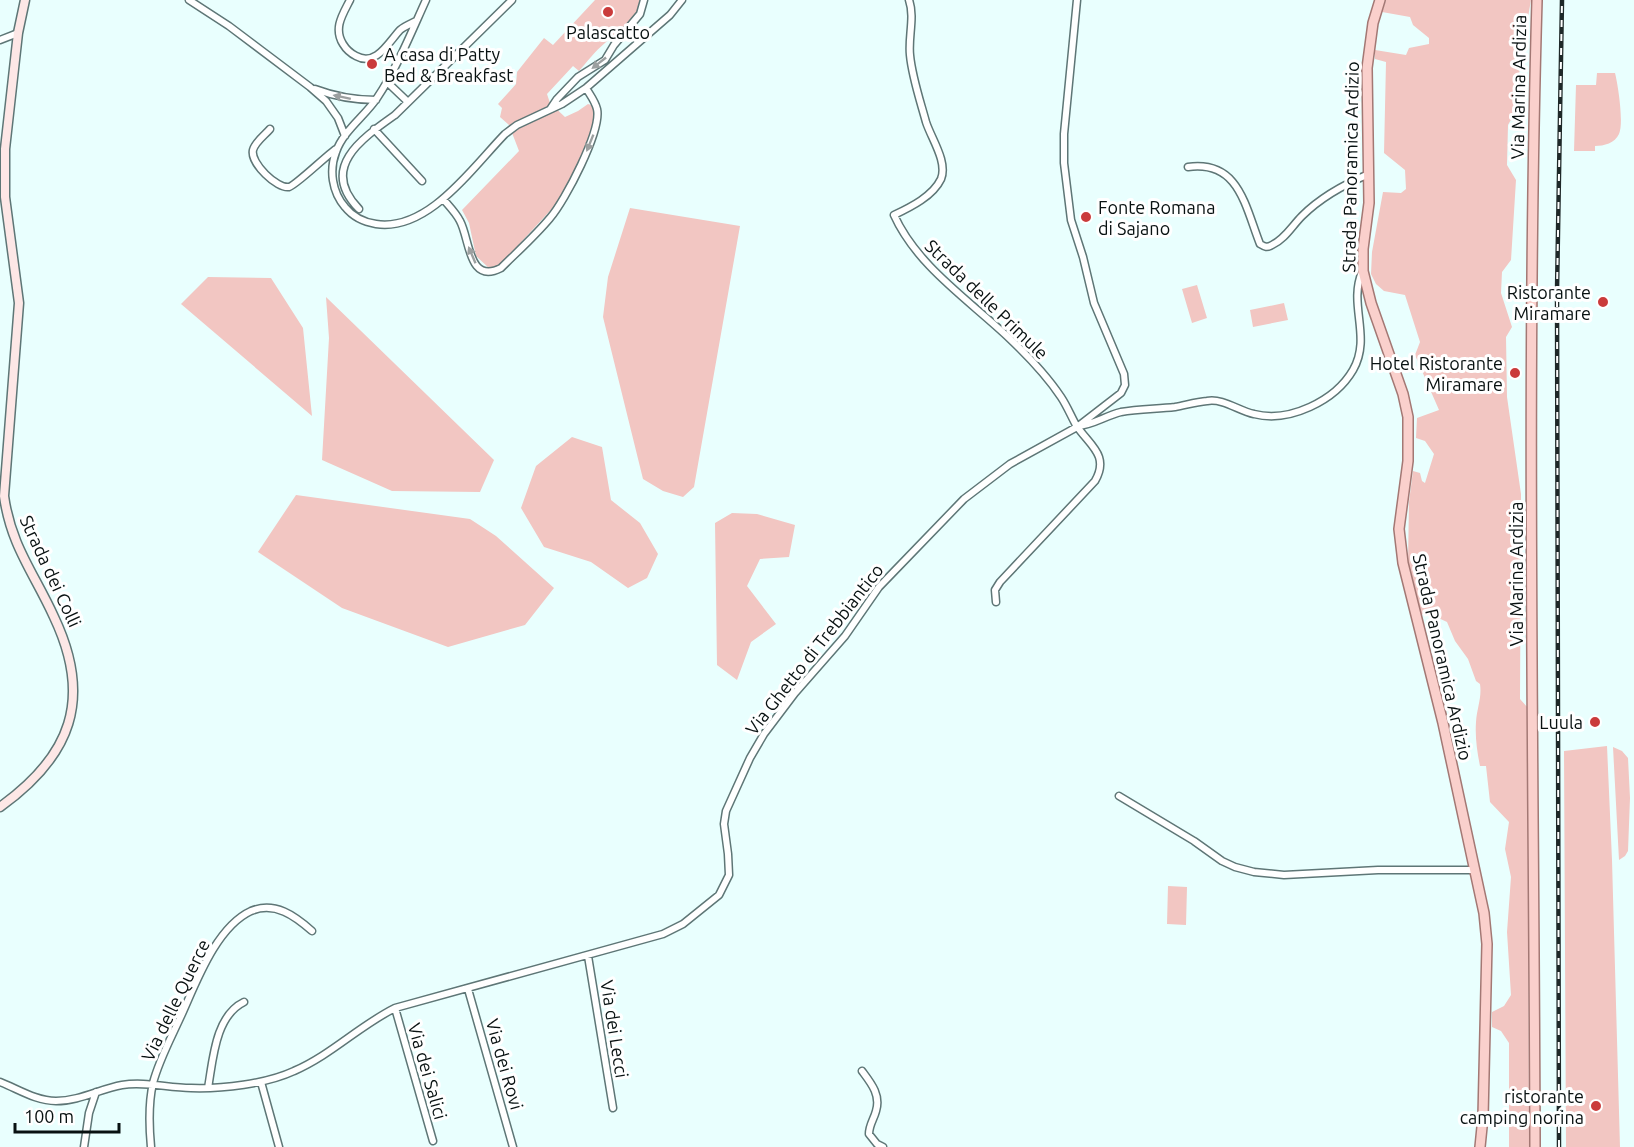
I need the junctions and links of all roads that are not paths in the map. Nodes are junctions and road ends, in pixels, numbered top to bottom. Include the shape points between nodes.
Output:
1 (25, 0) edge
2 (189, 0) edge
3 (350, 0) edge
4 (426, 0) edge
5 (512, 0) edge
6 (644, 0) edge
7 (682, 0) edge
8 (909, 0) edge
9 (1077, 0) edge
10 (1380, 0) edge
11 (1537, 0) edge
12 (416, 21) junction
13 (18, 33) junction
14 (0, 40) edge
15 (387, 82) junction
16 (310, 87) junction
17 (586, 88) junction
18 (376, 100) junction
19 (408, 102) junction
20 (550, 109) junction
21 (270, 129) dead end
22 (374, 129) junction
23 (345, 136) junction
24 (336, 149) junction
25 (1188, 166) dead end
26 (1369, 174) junction
27 (422, 181) dead end
28 (443, 199) junction
29 (359, 208) dead end
30 (1363, 271) junction
31 (1077, 427) junction
32 (996, 602) dead end
33 (1119, 796) dead end
34 (0, 807) edge
35 (1474, 870) junction
36 (312, 931) dead end
37 (588, 956) junction
38 (468, 989) junction
39 (244, 1002) dead end
40 (395, 1008) junction
41 (862, 1071) dead end
42 (0, 1082) edge
43 (261, 1082) junction
44 (153, 1085) junction
45 (208, 1088) junction
46 (96, 1092) junction
47 (613, 1108) dead end
48 (433, 1141) dead end
49 (84, 1147) edge
50 (151, 1147) edge
51 (279, 1147) edge
52 (513, 1147) edge
53 (883, 1147) edge
54 (1480, 1147) edge
55 (1535, 1147) edge

1 - 13 street, Strada dei Colli
2 - 16 street
3 - 12 street via 338,30 345,47 361,59 376,56 401,29
4 - 12 street
5 - 19 street
6 -> 20 street via 640,14 605,60 578,77
7 - 17 street
8 - 31 street, Strada delle Primule via 910,56 943,171 933,190 894,214 913,248 1011,339 1053,386
9 - 31 street via 1064,134 1071,220 1094,303 1125,385 1121,393
10 - 26 main road, Strada Panoramica Ardizio via 1367,68
11 - 55 main road, Via Marina Ardizia via 1531,375
12 - 15 street
13 - 14 street
13 - 34 street, Strada dei Colli via 4,148 5,197 19,303 4,496 15,543 65,641 73,689 71,715 55,755 40,774
15 - 18 street
15 - 19 street
18 -> 16 street via 353,100
16 - 23 street via 338,118
17 - 20 street
17 -> 28 street via 597,110 597,122 563,202 501,268 486,272 473,262 461,222
18 - 23 street
19 - 22 street
20 - 28 street via 504,134
21 - 24 street via 256,144 253,157 276,184 284,187 297,183
22 - 27 street
22 - 29 street via 343,166 345,189
23 - 24 street
24 - 28 street via 332,179 336,193 353,216 367,223 401,224
25 - 26 street via 1212,167 1232,180 1260,244 1265,247 1283,238 1313,207
26 - 30 main road, Strada Panoramica Ardizio
30 - 31 street via 1357,294 1361,350 1353,370 1342,384 1308,408 1267,417 1210,400 1123,412
30 - 35 main road, Strada Panoramica Ardizio via 1408,417 1408,461 1399,529 1402,563 1443,723
31 - 32 street via 1098,453 1100,472 1000,582 995,590
31 - 37 street, Via Ghetto di Trebbiantico via 1010,464 964,499 879,587 845,636 795,693 764,734 726,811 729,874 719,895 683,924 663,934
33 - 35 street via 1222,861 1254,872 1284,875
35 - 54 main road, Strada Panoramica Ardizio via 1487,944
36 - 44 street, Via delle Querce via 294,915 270,908 253,910 237,920 204,967
37 - 38 street, Via Ghetto di Trebbiantico
37 - 47 street, Via dei Lecci
38 - 40 street, Via Ghetto di Trebbiantico
38 - 52 street, Via dei Rovi
39 - 45 street via 226,1016
40 - 43 street, Via Ghetto di Trebbiantico via 356,1030 319,1058
40 - 48 street, Via dei Salici
41 - 53 street via 872,1084 878,1103 869,1134
42 - 46 street, Via Ghetto di Trebbiantico via 54,1101
43 - 45 street, Via Ghetto di Trebbiantico
43 - 51 street
44 - 45 street, Via Ghetto di Trebbiantico
44 - 46 street, Via Ghetto di Trebbiantico via 122,1085
44 - 50 street, Via delle Querce
46 - 49 street

